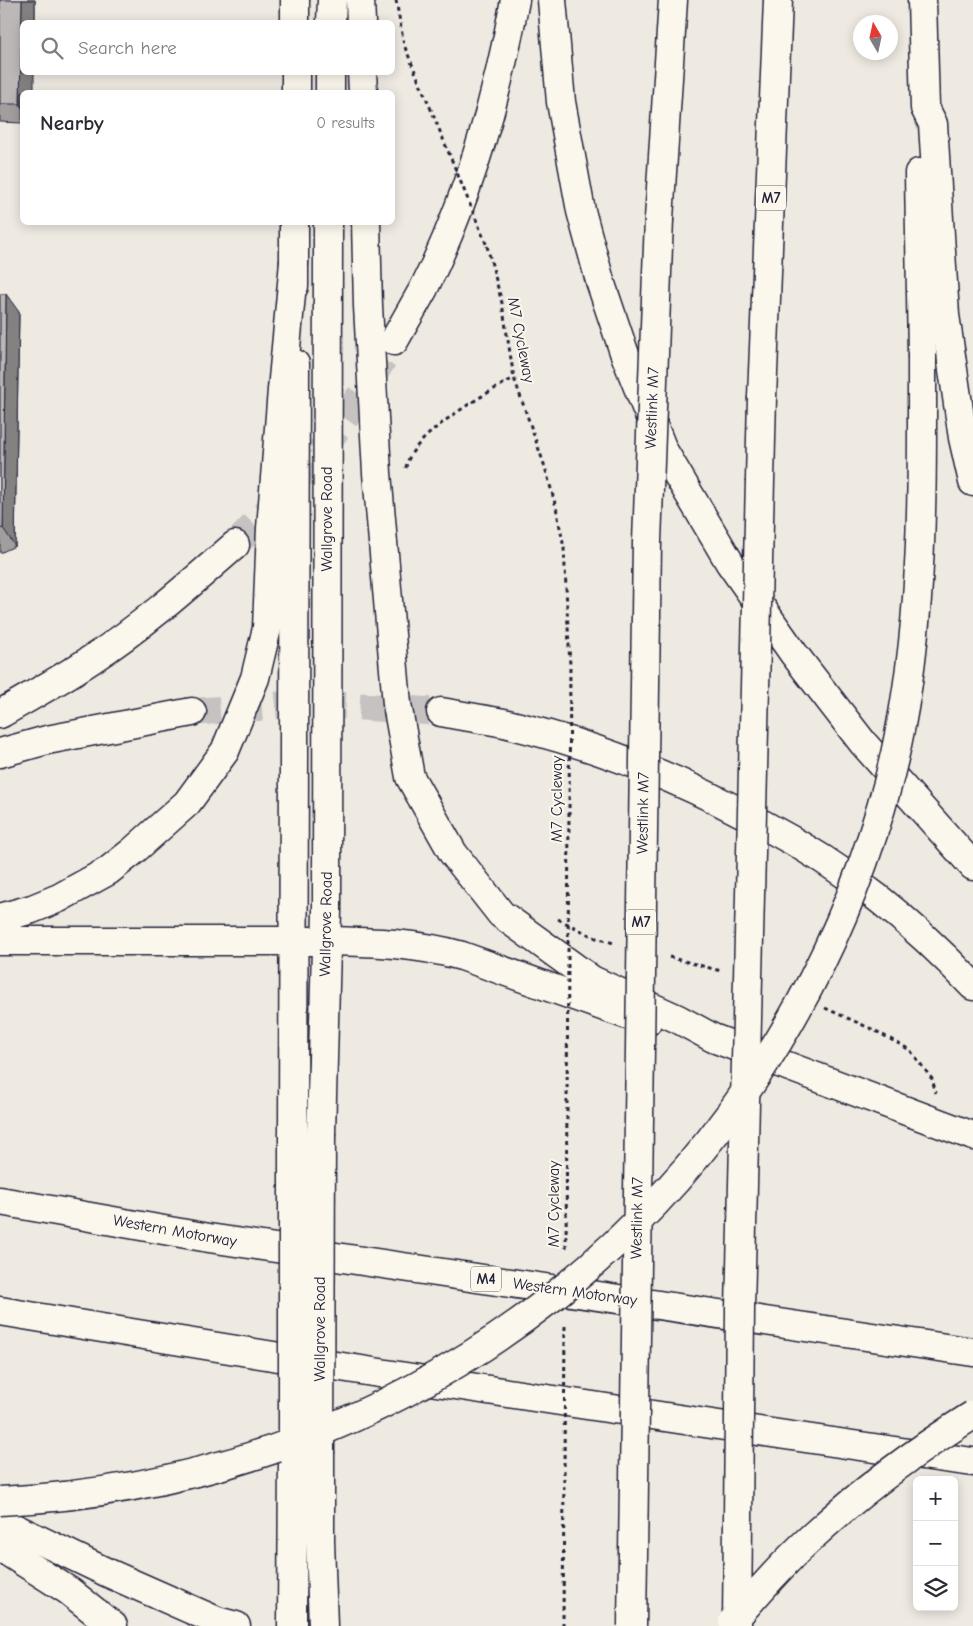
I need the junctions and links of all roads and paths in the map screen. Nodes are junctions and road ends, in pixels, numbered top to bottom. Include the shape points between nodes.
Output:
1 (294, 0) edge
2 (332, 0) edge
3 (360, 0) edge
4 (396, 0) edge
5 (515, 0) edge
6 (552, 0) edge
7 (673, 0) edge
8 (778, 0) edge
9 (922, 0) edge
10 (295, 20) edge
11 (331, 20) edge
12 (361, 20) edge
13 (296, 75) edge
14 (330, 75) edge
15 (362, 75) edge
16 (296, 90) edge
17 (330, 90) edge
18 (362, 90) edge
19 (925, 108) junction
20 (294, 225) edge
21 (328, 225) edge
22 (366, 225) edge
23 (294, 262) junction
24 (394, 341) tunnel mouth
25 (514, 378) junction
26 (405, 476) dead end
27 (973, 482) edge
28 (235, 545) tunnel mouth
29 (192, 712) tunnel mouth
30 (440, 712) tunnel mouth
31 (0, 714) edge
32 (0, 753) edge
33 (973, 866) edge
34 (0, 918) edge
35 (0, 941) edge
36 (294, 941) junction
37 (326, 941) junction
38 (973, 986) edge
39 (713, 1038) junction
40 (973, 1136) edge
41 (0, 1201) edge
42 (566, 1256) dead end
43 (0, 1311) edge
44 (566, 1316) dead end
45 (973, 1352) edge
46 (973, 1415) edge
47 (973, 1462) edge
48 (0, 1501) edge
49 (0, 1521) edge
50 (0, 1548) edge
51 (112, 1626) edge
52 (236, 1626) edge
53 (292, 1626) edge
54 (324, 1626) edge
55 (563, 1626) edge
56 (632, 1626) edge
57 (729, 1626) edge
58 (737, 1626) edge

1 - 10 main road
2 - 11 main road
3 - 12 main road
4 - 25 path, M7 Cycleway, bridge via 404,45 487,246 502,303
5 - 24 main road via 504,59 480,149 424,288
6 - 33 main road via 560,102 581,211 624,352 663,450 730,563 794,654 863,743
7 - 56 main road, Westlink M7 / M7, bridge via 659,219 647,542
8 - 58 main road, M7, bridge via 762,397 740,1309
9 - 19 main road
13 - 16 main road
14 - 17 main road
15 - 18 main road
19 - 27 main road via 933,124 945,315
19 - 48 main road, bridge via 918,126 922,492 912,660 901,726 881,807 855,887 826,954 766,1063 705,1147 630,1230 541,1307 433,1378 328,1430 238,1462 146,1485 42,1499
20 - 23 main road, Wallgrove Road
21 - 37 main road, Wallgrove Road
22 - 39 main road via 377,473 397,704 410,777 453,853 501,914 592,980 678,1018
23 - 34 main road via 271,528 267,628 255,678 224,751 187,803 108,871 59,898
23 - 36 main road, Wallgrove Road
25 - 26 path via 462,408 429,434 407,459
25 - 42 path, M7 Cycleway, bridge via 545,467 564,548 570,666
28 - 31 main road via 143,622 93,658
29 - 32 main road via 47,740
30 - 38 main road via 504,723 616,756 716,798 824,860 879,898
35 - 36 main road
36 - 37 main road
36 - 53 main road, Wallgrove Road, bridge
37 - 39 main road via 379,942 439,949 675,1032
37 - 54 main road, Wallgrove Road, bridge via 321,1133 320,1454
39 - 40 main road
41 - 45 main road, Western Motorway / M4 via 209,1238
43 - 47 main road via 514,1394
44 - 55 path, bridge
46 - 57 main road, bridge via 927,1444 833,1518 764,1585
49 - 52 main road via 106,1572 217,1621
50 - 51 main road via 70,1591

